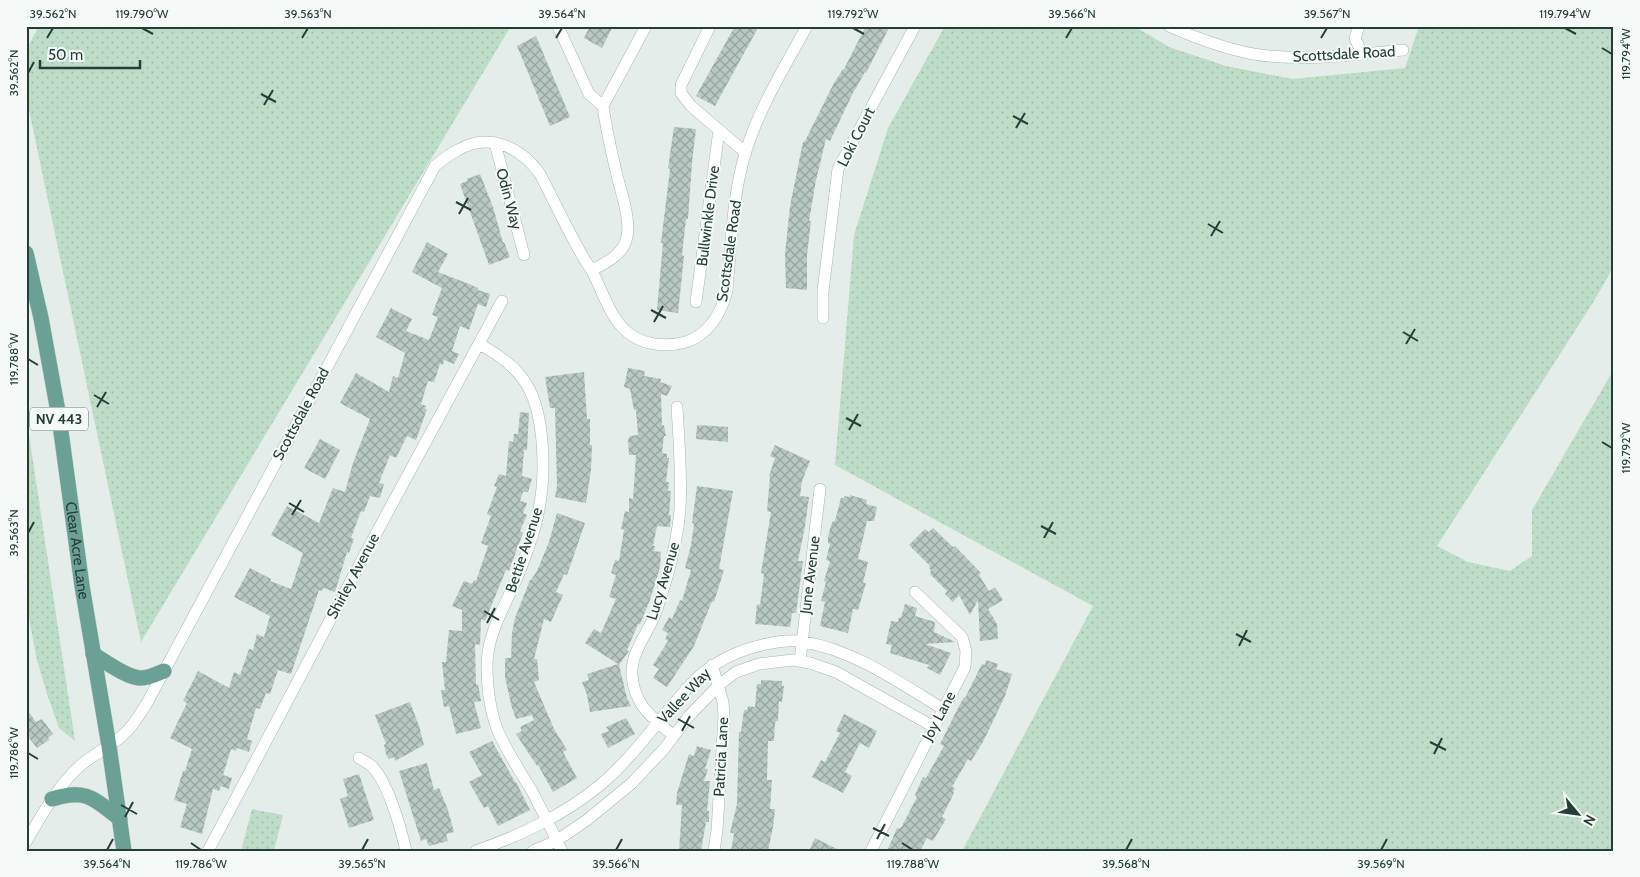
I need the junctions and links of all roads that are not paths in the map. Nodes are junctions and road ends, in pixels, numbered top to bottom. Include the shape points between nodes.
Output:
1 (558, 26) edge
2 (646, 26) edge
3 (710, 26) edge
4 (807, 26) edge
5 (915, 26) edge
6 (1169, 26) edge
7 (1359, 26) edge
8 (1403, 50) dead end
9 (1359, 54) junction
10 (602, 106) junction
11 (719, 130) junction
12 (495, 143) junction
13 (746, 153) junction
14 (26, 253) edge
15 (524, 255) dead end
16 (592, 270) junction
17 (502, 302) dead end
18 (696, 302) dead end
19 (823, 318) dead end
20 (479, 344) junction
21 (678, 408) dead end
22 (820, 489) dead end
23 (915, 592) dead end
24 (802, 641) junction
25 (93, 654) junction
26 (800, 661) junction
27 (712, 666) junction
28 (164, 671) junction
29 (719, 685) junction
30 (943, 709) junction
31 (658, 722) junction
32 (934, 727) junction
33 (674, 736) junction
34 (109, 746) junction
35 (359, 758) dead end
36 (52, 799) junction
37 (120, 820) junction
38 (547, 821) junction
39 (26, 842) edge
40 (559, 846) edge
41 (124, 851) edge
42 (208, 851) edge
43 (406, 851) edge
44 (476, 851) edge
45 (533, 851) edge
46 (714, 851) edge
47 (871, 851) edge

1 - 10 street via 590,94
2 - 10 street
3 - 11 street via 681,85 681,93
4 - 13 street, Scottsdale Road via 770,93
5 - 19 street, Loki Court via 838,169 823,291
6 - 9 street, Scottsdale Road via 1203,40 1254,54 1286,57
7 - 9 street via 1355,38
8 - 9 street, Scottsdale Road
10 - 16 street via 627,217 627,237 610,262
11 - 13 street
11 - 18 street, Bullwinkle Drive
12 - 15 street, Odin Way
12 - 16 street, Scottsdale Road via 522,154 532,163
12 - 28 street, Scottsdale Road via 466,146 435,166
13 - 16 street, Scottsdale Road via 736,195 727,291 715,321 704,332 678,344 648,343 635,337 615,318
14 - 25 main road, Clear Acre Lane / NV 443 via 50,365
17 - 20 street, Shirley Avenue
20 - 38 street, Bettie Avenue via 516,370 525,382 533,397 542,446 538,515 520,569 496,623 487,662 497,729
20 - 42 street, Shirley Avenue
21 - 31 street, Lucy Avenue via 680,510 676,538 654,616 634,660 632,674 639,703
22 - 24 street, June Avenue
23 - 30 street, Joy Lane via 962,637 966,652 965,667
24 - 26 street, June Avenue
24 - 27 street, Vallee Way via 776,641 742,650
24 - 30 street, Vallee Way via 865,663
25 - 28 main road via 132,677
25 - 34 main road, Clear Acre Lane / NV 443
26 - 29 street, Vallee Way via 759,664 736,672
26 - 32 street, Vallee Way via 836,672
27 - 29 street, Patricia Lane
27 - 31 street, Vallee Way via 685,690
28 - 34 street, Scottsdale Road via 137,719
29 - 33 street, Vallee Way
29 - 46 street, Patricia Lane via 724,716
30 - 32 street, Joy Lane
31 - 33 street, Lucy Avenue
31 - 38 street, Vallee Way via 600,785
32 - 47 street, Joy Lane
33 - 40 street, Vallee Way via 632,782
34 - 36 street, Scottsdale Road via 81,765
34 - 37 main road, Clear Acre Lane / NV 443
35 - 43 street via 370,765 389,796
36 - 37 main road via 82,794 94,799
36 - 39 street, Scottsdale Road
37 - 41 main road, Clear Acre Lane / NV 443
38 - 40 street, Bettie Avenue
38 - 44 street, Vallee Way
40 - 45 street, Vallee Way

